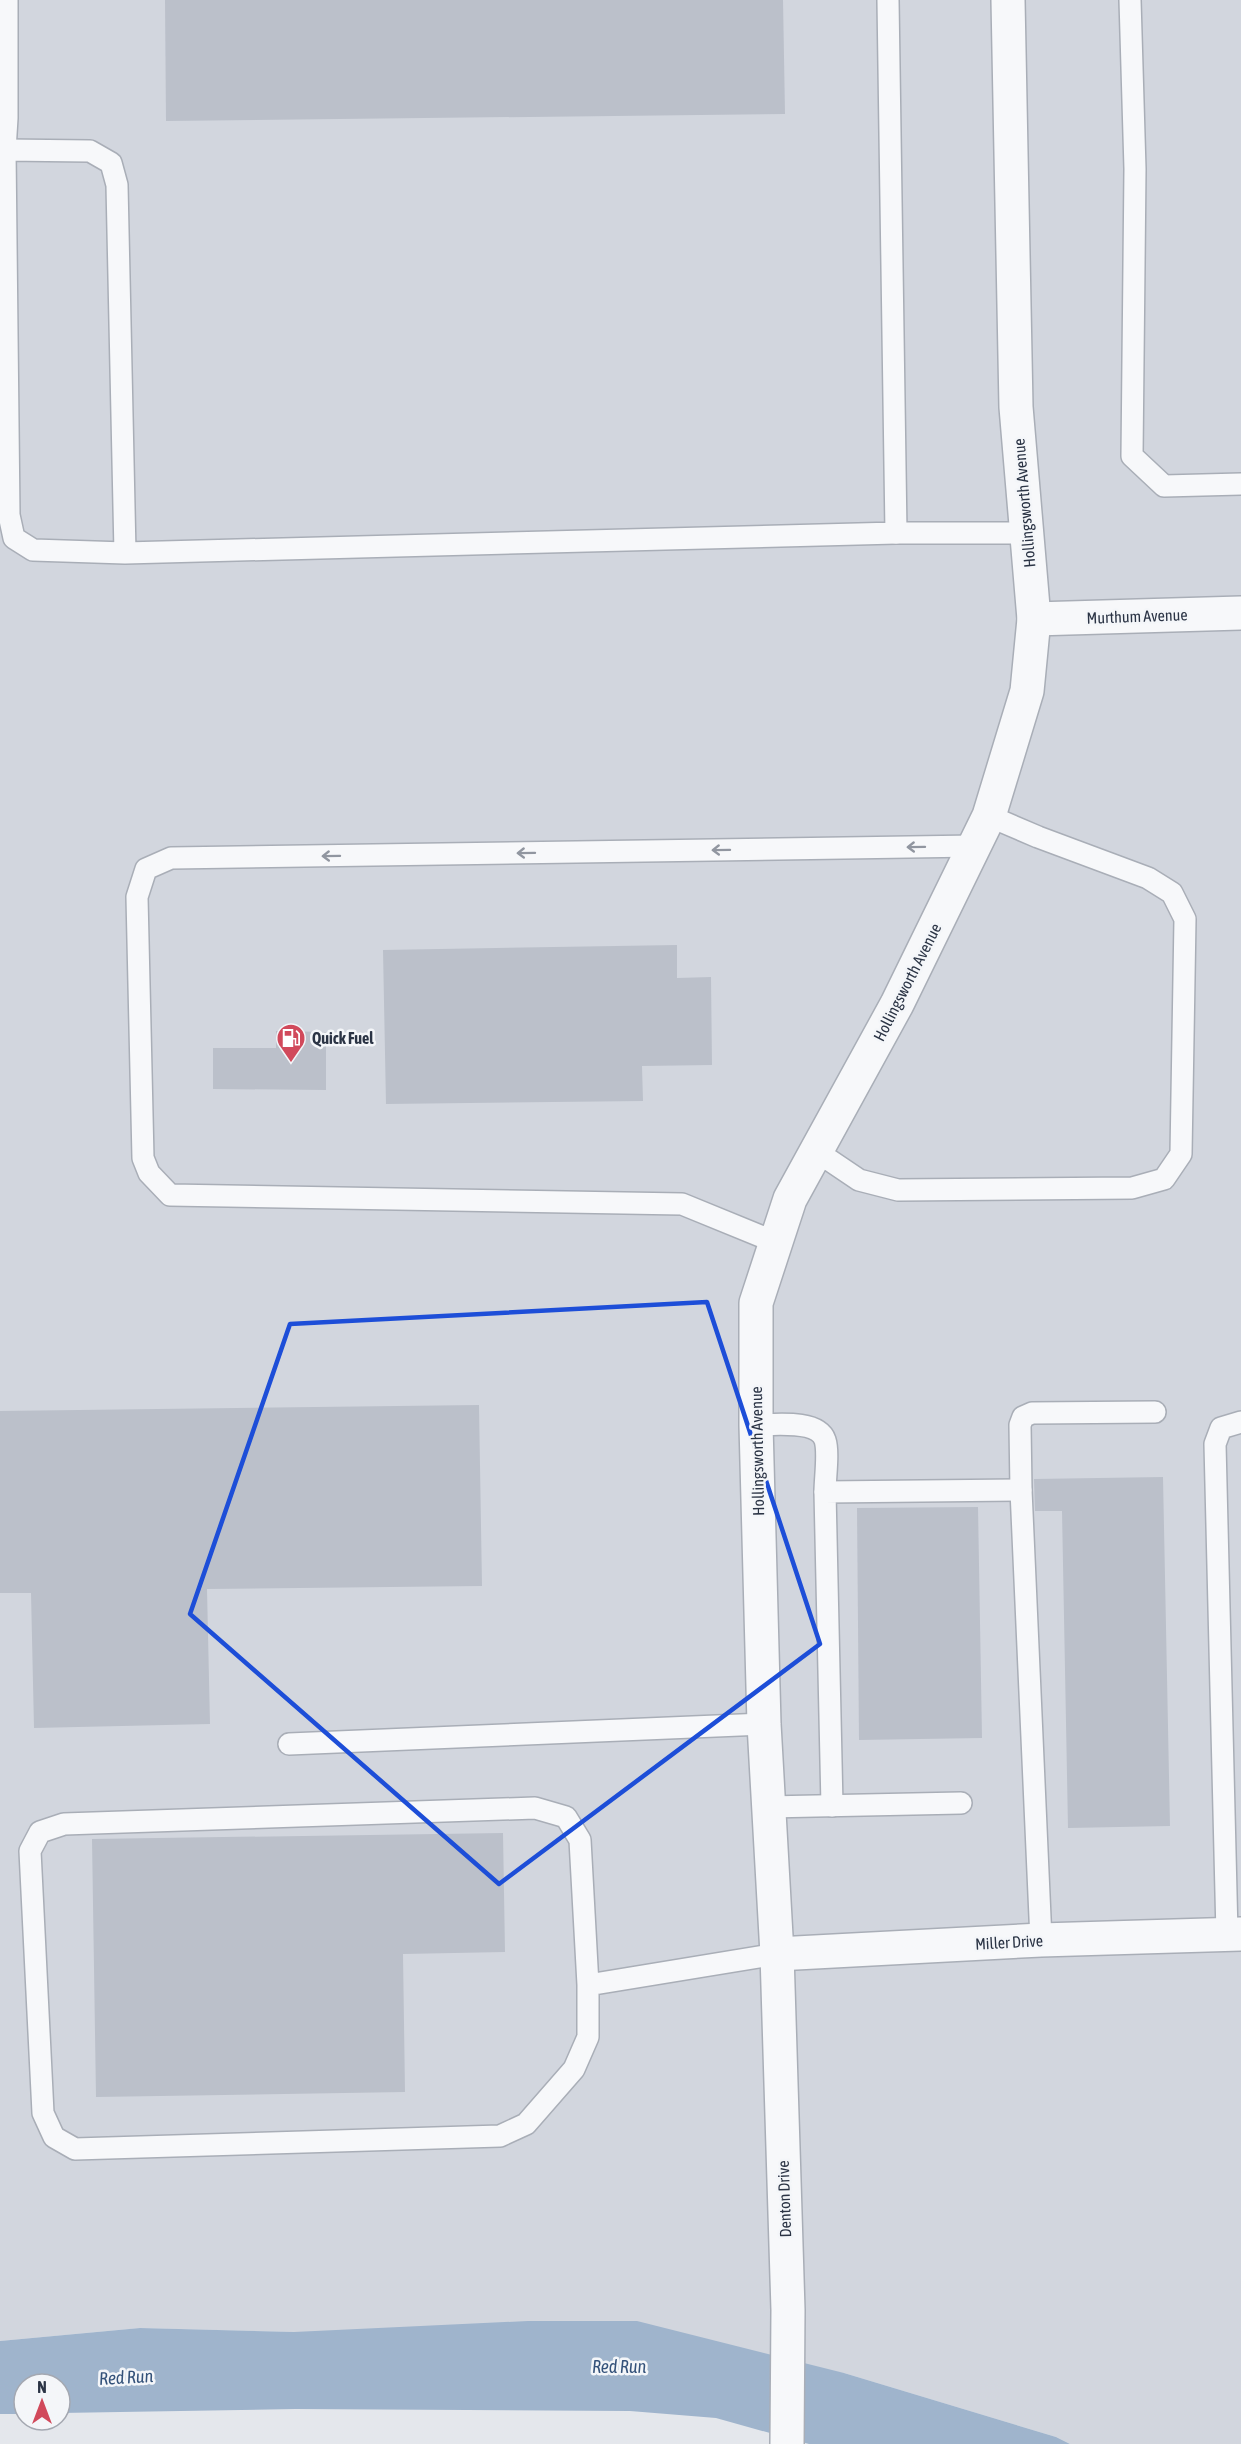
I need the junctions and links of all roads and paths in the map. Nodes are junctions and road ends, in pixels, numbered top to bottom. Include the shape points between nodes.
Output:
1 (7, 0) edge
2 (888, 0) edge
3 (1008, 0) edge
4 (1130, 0) edge
5 (5, 150) junction
6 (1241, 484) edge
7 (896, 533) junction
8 (1028, 533) junction
9 (125, 553) junction
10 (1241, 613) edge
11 (1034, 619) junction
12 (990, 816) junction
13 (975, 846) junction
14 (816, 1151) junction
15 (775, 1242) junction
16 (1155, 1412) dead end
17 (1241, 1422) edge
18 (756, 1425) junction
19 (1021, 1490) junction
20 (825, 1492) junction
21 (764, 1724) junction
22 (289, 1744) dead end
23 (1232, 1776) edge
24 (961, 1803) dead end
25 (832, 1806) junction
26 (768, 1807) junction
27 (1234, 1934) edge
28 (1041, 1940) junction
29 (777, 1954) junction
30 (588, 1985) junction
31 (788, 2444) edge

1 - 5 lane
2 - 7 lane
3 - 8 street, Hollingsworth Avenue via 1016,407
4 - 6 lane via 1135,169 1131,456 1164,486
5 - 9 lane via 90,151 111,163 117,185
5 - 9 lane via 9,515 14,538 33,550
7 - 8 lane
7 - 9 lane
8 - 11 street, Hollingsworth Avenue
10 - 11 street, Murthum Avenue
11 - 12 street, Hollingsworth Avenue via 1027,691
12 - 13 street, Hollingsworth Avenue
12 - 14 lane via 1148,878 1172,893 1185,919 1181,1154 1164,1179 1131,1188 898,1190 859,1180
13 - 14 street, Hollingsworth Avenue via 897,1004
13 -> 15 lane via 171,858 146,869 137,897 143,1158 149,1173 170,1195 682,1204
14 - 15 street, Hollingsworth Avenue via 790,1199
15 - 18 street, Hollingsworth Avenue via 756,1303
16 - 19 lane via 1032,1413 1023,1417
17 - 23 lane via 1221,1428 1215,1444
18 - 20 lane via 808,1426 819,1431 825,1440
18 - 21 street, Hollingsworth Avenue
19 - 20 lane
19 - 28 lane
20 - 25 lane
21 - 22 lane
21 - 26 street, Hollingsworth Avenue
23 - 27 lane
24 - 25 lane
25 - 26 lane
26 - 29 street, Hollingsworth Avenue
27 - 28 street, Miller Drive
28 - 29 street, Miller Drive
29 - 30 lane
29 - 31 street, Denton Drive via 788,2310
30 - 30 lane via 588,2037 574,2069 526,2124 500,2136 75,2149 54,2137 43,2113 30,1851 40,1832 64,1824 535,1808 566,1817 580,1840

